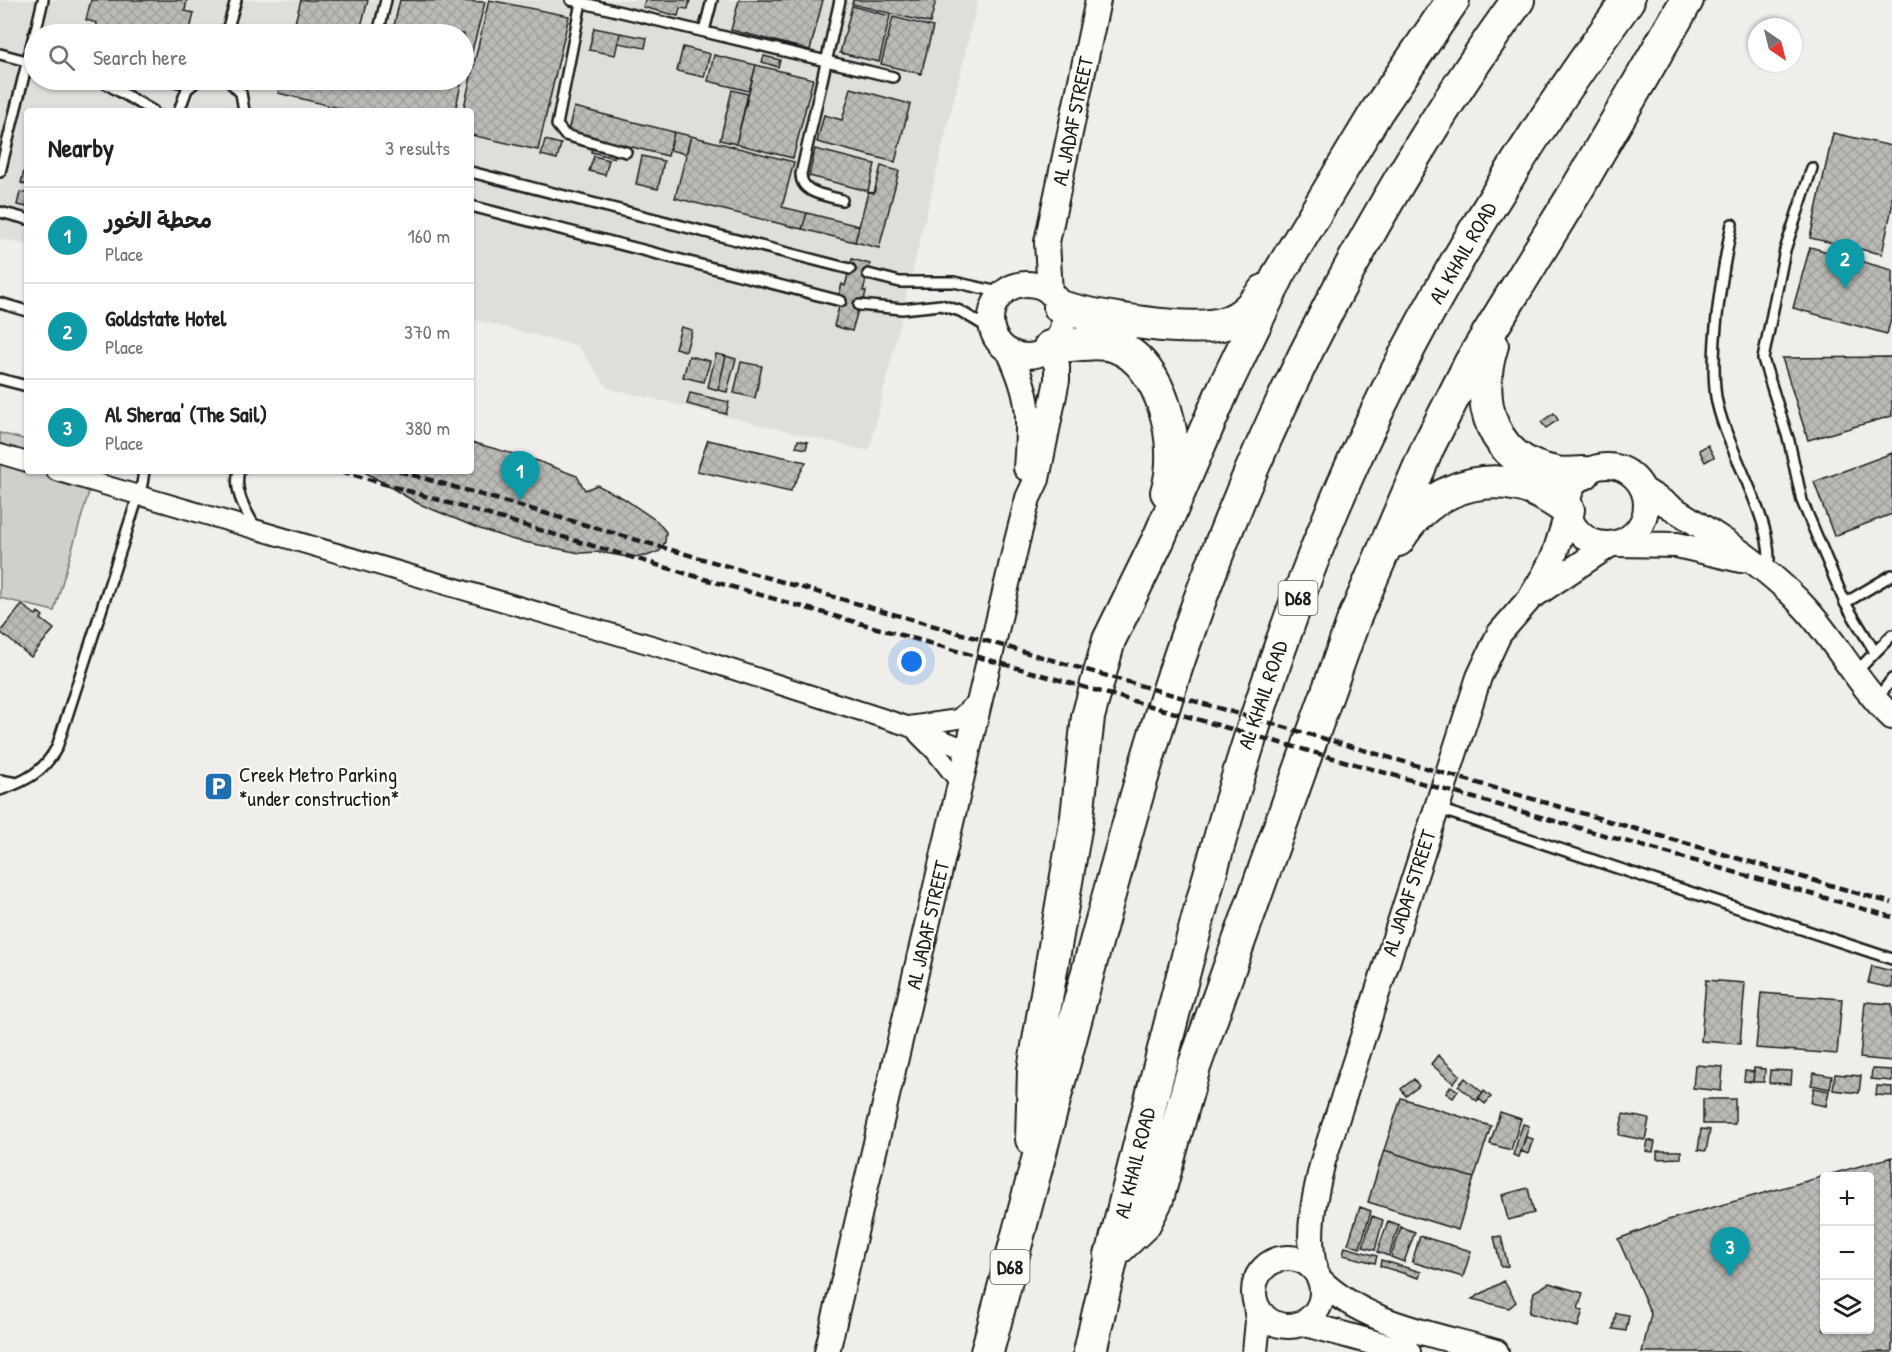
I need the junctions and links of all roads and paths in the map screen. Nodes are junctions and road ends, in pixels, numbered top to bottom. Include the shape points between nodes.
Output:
1 (43, 0) edge
2 (236, 0) edge
3 (386, 0) edge
4 (712, 0) edge
5 (840, 0) edge
6 (1098, 0) edge
7 (1454, 0) edge
8 (1518, 0) edge
9 (1628, 0) edge
10 (1687, 0) edge
11 (576, 1) edge
12 (38, 24) edge
13 (230, 24) edge
14 (380, 24) edge
15 (704, 31) junction
16 (0, 54) edge
17 (24, 60) edge
18 (826, 61) junction
19 (893, 77) dead end
20 (24, 87) edge
21 (117, 90) edge
22 (188, 90) edge
23 (239, 90) edge
24 (148, 108) edge
25 (180, 108) edge
26 (244, 108) edge
27 (626, 152) dead end
28 (1812, 168) dead end
29 (0, 172) edge
30 (474, 173) edge
31 (842, 200) dead end
32 (474, 207) edge
33 (0, 212) edge
34 (24, 218) edge
35 (1732, 224) dead end
36 (1047, 242) junction
37 (850, 269) dead end
38 (1280, 272) junction
39 (868, 274) dead end
40 (1011, 289) junction
41 (1513, 293) junction
42 (1055, 300) junction
43 (841, 302) dead end
44 (0, 303) edge
45 (859, 305) dead end
46 (24, 309) edge
47 (992, 330) junction
48 (1049, 347) junction
49 (1009, 351) junction
50 (0, 379) edge
51 (24, 385) edge
52 (0, 454) edge
53 (24, 461) edge
54 (1584, 473) junction
55 (66, 474) edge
56 (143, 474) edge
57 (238, 474) edge
58 (1644, 490) junction
59 (138, 495) junction
60 (1028, 498) junction
61 (1568, 510) junction
62 (256, 530) junction
63 (1614, 544) junction
64 (1766, 571) junction
65 (1892, 575) edge
66 (1132, 589) junction
67 (1531, 597) junction
68 (1845, 603) junction
69 (1354, 619) junction
70 (1892, 635) edge
71 (1875, 652) junction
72 (1854, 673) junction
73 (1892, 679) edge
74 (981, 698) junction
75 (1875, 701) junction
76 (1892, 717) edge
77 (907, 726) junction
78 (971, 743) junction
79 (0, 780) edge
80 (20, 784) junction
81 (961, 784) junction
82 (0, 790) edge
83 (1436, 808) junction
84 (1892, 959) edge
85 (1032, 1182) junction
86 (1313, 1202) junction
87 (1111, 1256) junction
88 (1279, 1259) junction
89 (1317, 1275) junction
90 (1256, 1305) junction
91 (1297, 1324) junction
92 (827, 1352) edge
93 (987, 1352) edge
94 (1090, 1352) edge
95 (1255, 1352) edge
96 (1266, 1352) edge
97 (1408, 1352) edge
98 (1496, 1352) edge

1 - 12 lane
2 - 13 lane
3 - 14 lane
4 - 15 lane
5 - 18 lane
6 - 36 street, AL JADAF STREET
7 - 38 highway via 1377,111
8 - 85 highway, D68 via 1444,109 1384,208 1328,310 1231,520 1189,628 1153,738
9 - 87 highway, AL KHAIL ROAD / D68 via 1510,171 1444,282 1331,513 1284,632 1243,754
10 - 41 highway
11 - 15 lane
11 - 27 lane via 556,125 565,135
15 - 18 lane
16 - 17 lane
18 - 19 lane
18 - 31 lane via 801,180 809,190
20 - 29 lane
21 - 24 lane
22 - 25 lane
23 - 26 lane
28 - 68 lane via 1785,250 1763,359 1789,441 1802,501
30 - 37 lane
32 - 43 lane
33 - 34 lane
35 - 64 lane via 1716,348 1716,396 1724,428 1772,554
36 - 40 street
36 - 42 street
38 - 42 highway via 1246,312 1214,326 1108,318
38 - 66 highway
39 - 40 lane via 900,282 954,282
40 - 42 street via 1035,285
40 - 47 street via 992,310
41 - 54 highway via 1486,364 1484,392 1490,419 1504,445 1529,465 1557,473
41 - 69 highway via 1429,445
42 - 48 street via 1062,324
44 - 46 lane
45 - 47 lane via 902,309 947,306
47 - 49 street, AL JADAF STREET
48 - 49 street via 1034,355
48 - 60 street, AL JADAF STREET via 1057,366 1057,380 1037,480
48 - 66 highway via 1097,344 1123,350 1148,376 1164,407 1172,439 1172,472
49 - 60 street, AL JADAF STREET via 1028,400
50 - 51 lane
52 - 53 street
54 - 58 street via 1597,467 1625,469
54 - 61 street via 1569,496
55 - 59 street
56 - 59 lane
57 - 62 lane via 241,503
58 - 63 street via 1647,502 1639,528
58 - 64 street via 1741,549
59 - 62 street
59 - 80 lane via 57,747 42,769
60 - 74 street, AL JADAF STREET
61 - 63 street via 1579,532 1588,539
61 - 67 street, AL JADAF STREET via 1554,556
61 - 69 highway via 1521,485 1473,484 1450,491 1412,519
62 - 77 street via 706,662
63 - 64 street via 1677,545 1706,550
63 - 67 street, AL JADAF STREET
64 - 72 street via 1808,611
65 - 68 lane
66 - 85 highway via 1109,640 1089,717 1077,817 1034,1070
67 - 83 street, AL JADAF STREET via 1509,621 1487,655
68 - 71 lane
69 - 87 highway via 1194,1067 1157,1199 1144,1224
70 - 71 lane
71 - 72 lane
72 - 75 street
73 - 75 lane
74 - 77 street via 958,719
74 - 78 street, AL JADAF STREET
75 - 76 street
77 - 78 street
77 - 81 street via 935,750
78 - 81 street, AL JADAF STREET
79 - 80 lane
80 - 82 lane
81 - 92 street, AL JADAF STREET
83 - 84 lane
83 - 86 street, AL JADAF STREET
85 - 93 highway, D68
86 - 88 street, AL JADAF STREET
86 - 89 street, AL JADAF STREET via 1310,1237
87 - 94 highway, AL KHAIL ROAD / D68
88 - 89 street via 1305,1262
88 - 90 street via 1260,1272 1253,1293
89 - 91 street via 1322,1290 1317,1310
89 - 98 street via 1342,1299 1371,1316
90 - 91 street via 1270,1322
90 - 95 street
91 - 96 street
91 - 97 street

